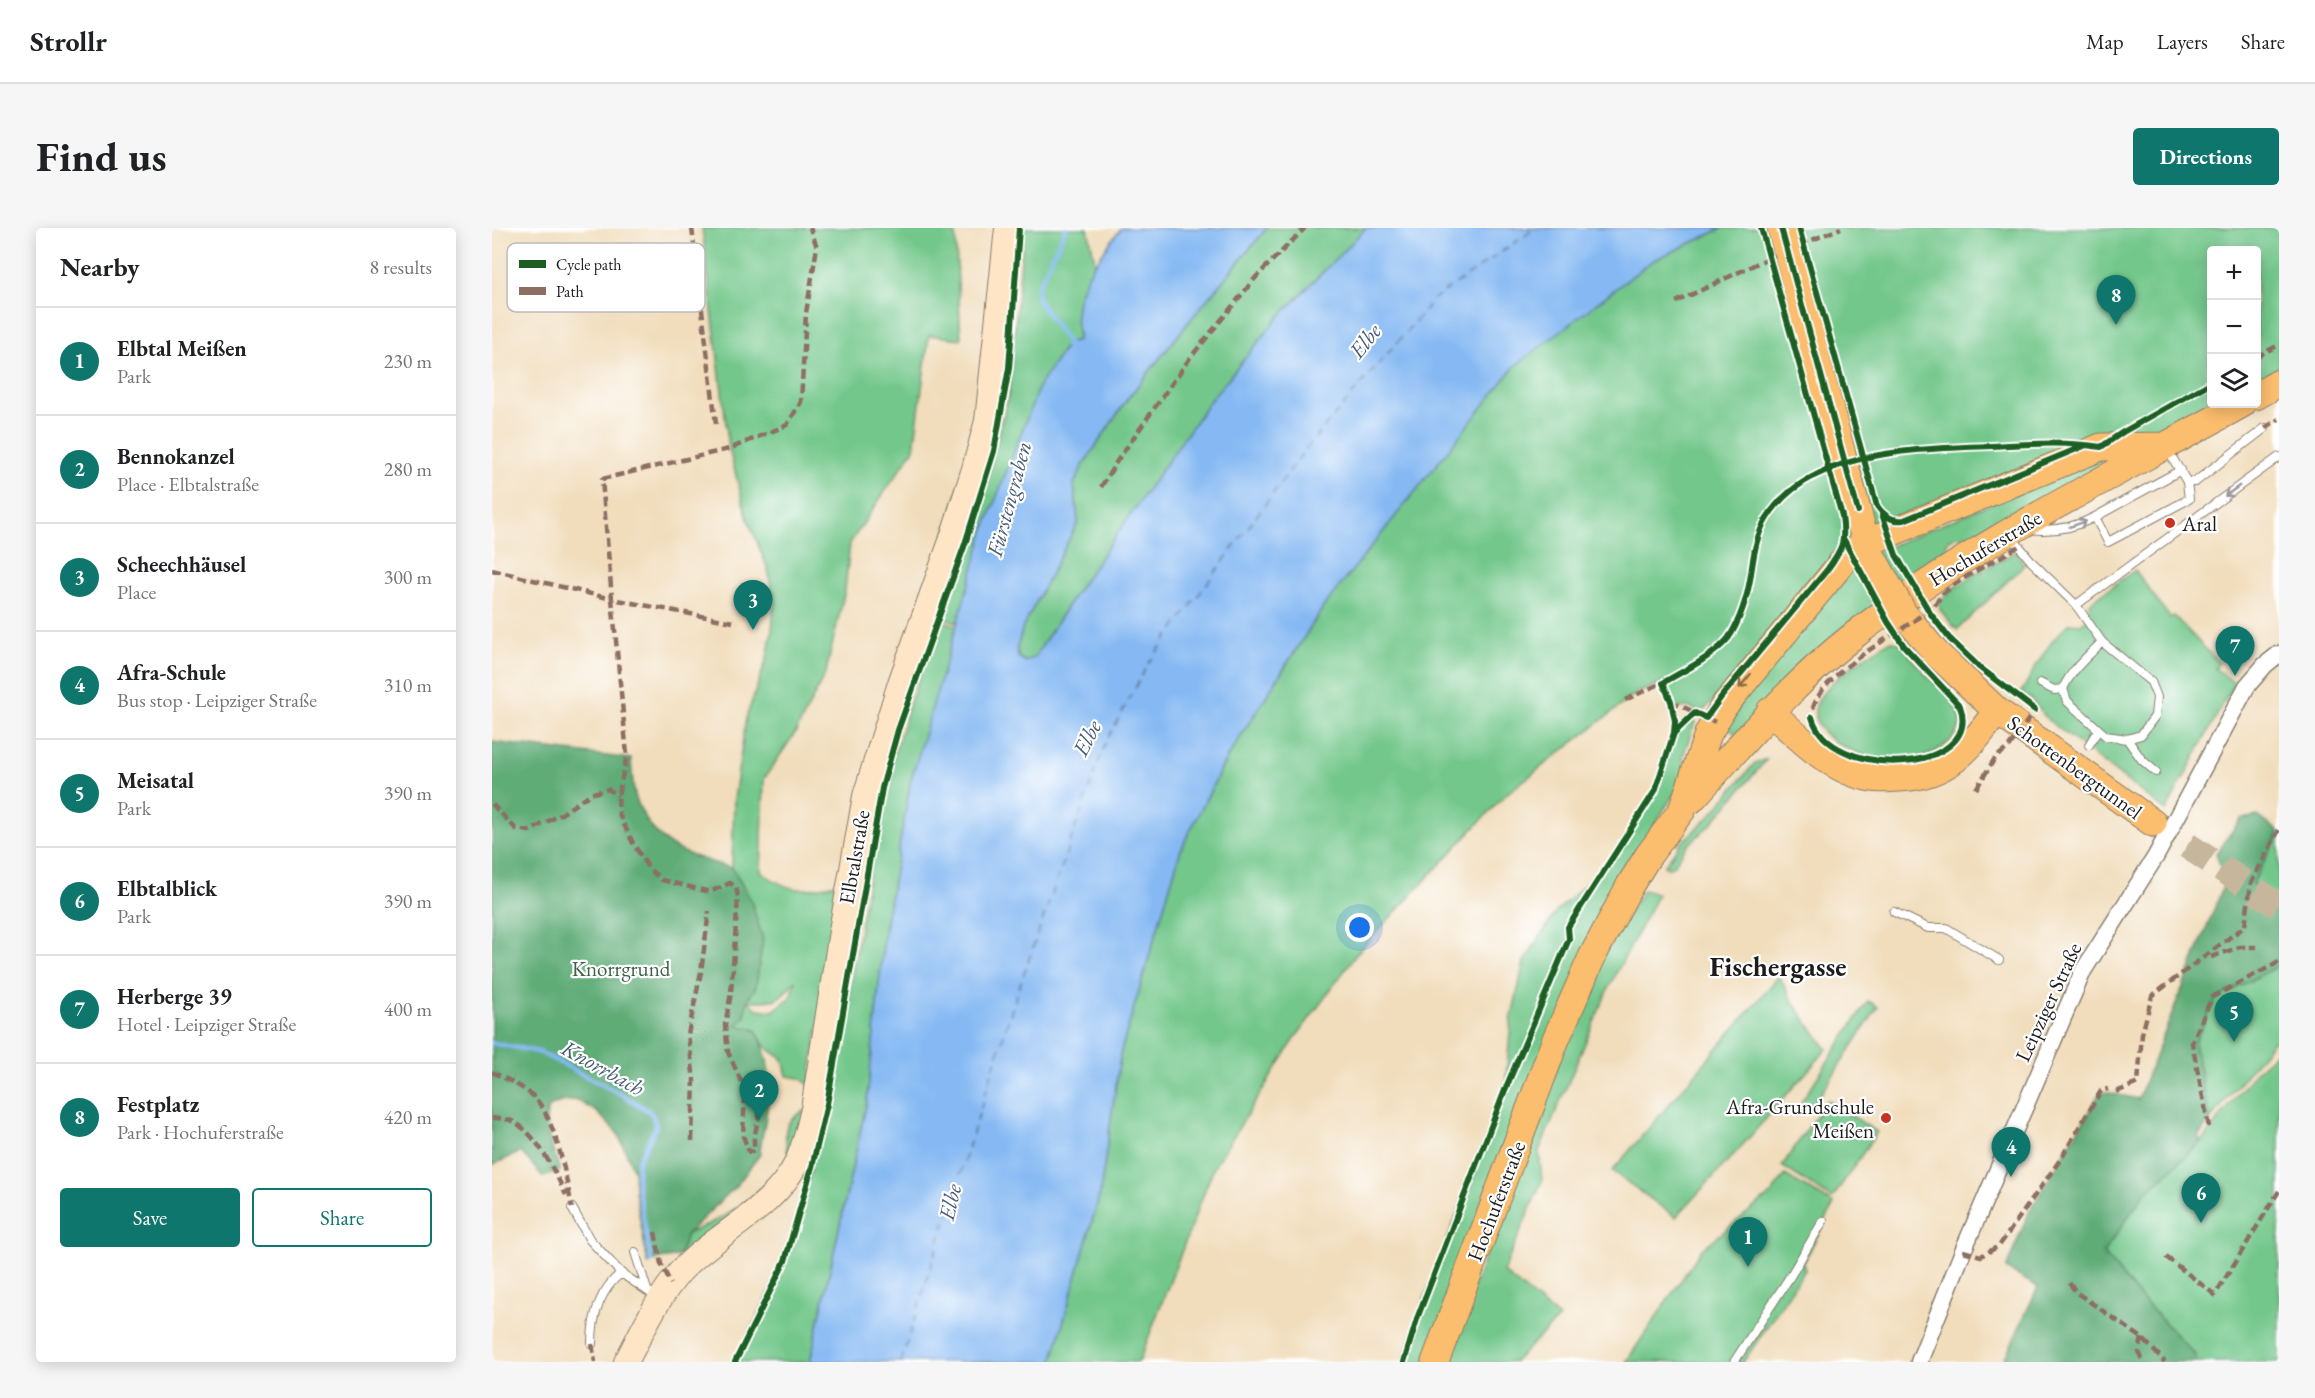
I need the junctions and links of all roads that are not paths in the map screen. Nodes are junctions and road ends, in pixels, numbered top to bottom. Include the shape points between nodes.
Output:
1 (1006, 228) edge
2 (1780, 228) edge
3 (2235, 408) edge
4 (2265, 428) dead end
5 (2165, 446) junction
6 (2279, 457) edge
7 (2181, 470) junction
8 (2187, 482) junction
9 (2095, 517) junction
10 (2013, 530) junction
11 (1870, 553) junction
12 (2076, 605) junction
13 (2102, 642) junction
14 (2279, 654) edge
15 (2040, 683) dead end
16 (2063, 689) junction
17 (1770, 711) junction
18 (1996, 711) junction
19 (2098, 730) junction
20 (2127, 739) junction
21 (2090, 745) dead end
22 (2156, 772) dead end
23 (1682, 810) junction
24 (2153, 823) tunnel mouth
25 (1894, 912) dead end
26 (1999, 960) dead end
27 (572, 1208) dead end
28 (1823, 1221) dead end
29 (635, 1252) dead end
30 (621, 1273) junction
31 (654, 1295) junction
32 (592, 1344) dead end
33 (626, 1362) edge
34 (1435, 1362) edge
35 (1734, 1362) edge
36 (1919, 1362) edge

1 - 31 street, Elbtalstraße via 987,421 865,796 808,1129 797,1161 784,1181 749,1216
2 - 11 main road, Schottenbergtunnel
3 - 5 main road, Hochuferstraße
4 - 8 lane via 2195,482
5 - 7 lane
5 - 10 main road, Hochuferstraße
5 - 11 main road via 2101,447
6 -> 12 lane
7 - 8 lane
7 - 9 lane
8 - 9 lane via 2189,499 2108,542
10 -> 9 lane via 2048,531 2079,526
10 - 12 lane via 2032,562
10 - 17 main road, Hochuferstraße via 1927,582 1852,637
11 - 18 main road, Schottenbergtunnel, bridge via 1904,614 1935,652
11 -> 23 main road via 1850,553 1724,706 1708,734
12 - 13 lane
13 - 16 lane via 2079,665
13 - 20 lane via 2151,682 2157,697 2155,716 2141,735
14 - 36 street, Leipziger Straße via 2247,686 2156,856 2083,971
15 - 16 lane via 2054,690
16 - 19 lane via 2067,701
17 - 18 main road via 1830,760 1874,779 1936,771 1972,743
17 - 23 main road, Hochuferstraße
18 - 24 main road, Schottenbergtunnel
19 - 20 lane via 2106,736
19 - 21 lane
20 - 22 lane
23 - 34 main road, Hochuferstraße via 1630,885 1592,957 1556,1039
25 - 26 lane via 1928,928 1946,928
27 - 30 lane via 590,1240
28 - 35 lane
29 - 31 lane
30 - 31 lane
30 - 32 lane via 603,1294 592,1323
31 - 33 street, Elbtalstraße

